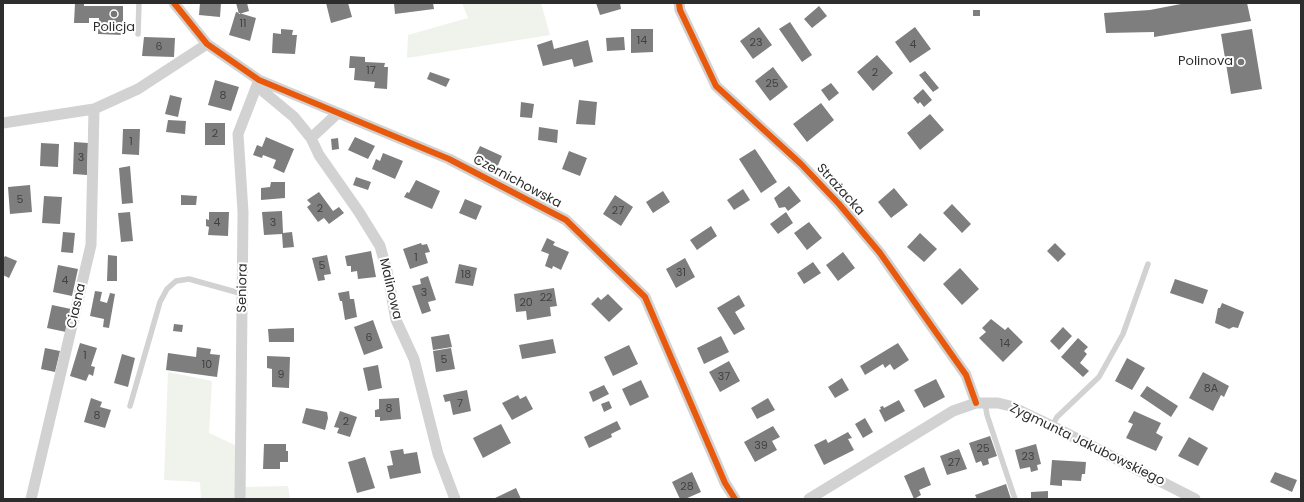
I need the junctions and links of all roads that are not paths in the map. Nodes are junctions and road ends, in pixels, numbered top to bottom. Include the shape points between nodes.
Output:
1 (140, 3) edge
2 (174, 3) edge
3 (679, 3) edge
4 (138, 34) dead end
5 (207, 44) junction
6 (259, 80) junction
7 (94, 109) junction
8 (338, 114) junction
9 (3, 123) edge
10 (310, 138) junction
11 (1148, 264) dead end
12 (242, 294) junction
13 (981, 403) junction
14 (130, 406) dead end
15 (1052, 426) junction
16 (31, 499) edge
17 (240, 499) edge
18 (456, 499) edge
19 (735, 499) edge
20 (809, 499) edge
21 (1015, 499) edge
22 (1195, 499) edge

1 - 4 lane
2 - 5 street, Czernichowska
3 - 13 street, Strażacka via 716,86 801,164 880,253 966,375
5 - 6 street, Czernichowska
5 - 7 street via 138,89
6 - 8 street, Czernichowska
6 - 10 street, Malinowa via 264,92 294,117
6 - 12 street, Seniora via 238,134 243,212
7 - 9 street
7 - 16 street, Ciasna via 91,245
8 - 10 street
8 - 19 street, Czernichowska via 449,159 566,220 645,297 725,483
10 - 18 street, Malinowa via 380,246 396,320 414,359 438,454
11 - 15 lane via 1123,334 1099,377 1057,417
12 - 14 lane via 189,279 176,281 167,289 160,302
12 - 17 street, Seniora
13 - 15 street, Zygmunta Jakubowskiego via 1010,406
13 - 20 street, Zygmunta Jakubowskiego via 953,411
13 - 21 lane
15 - 22 street, Zygmunta Jakubowskiego

